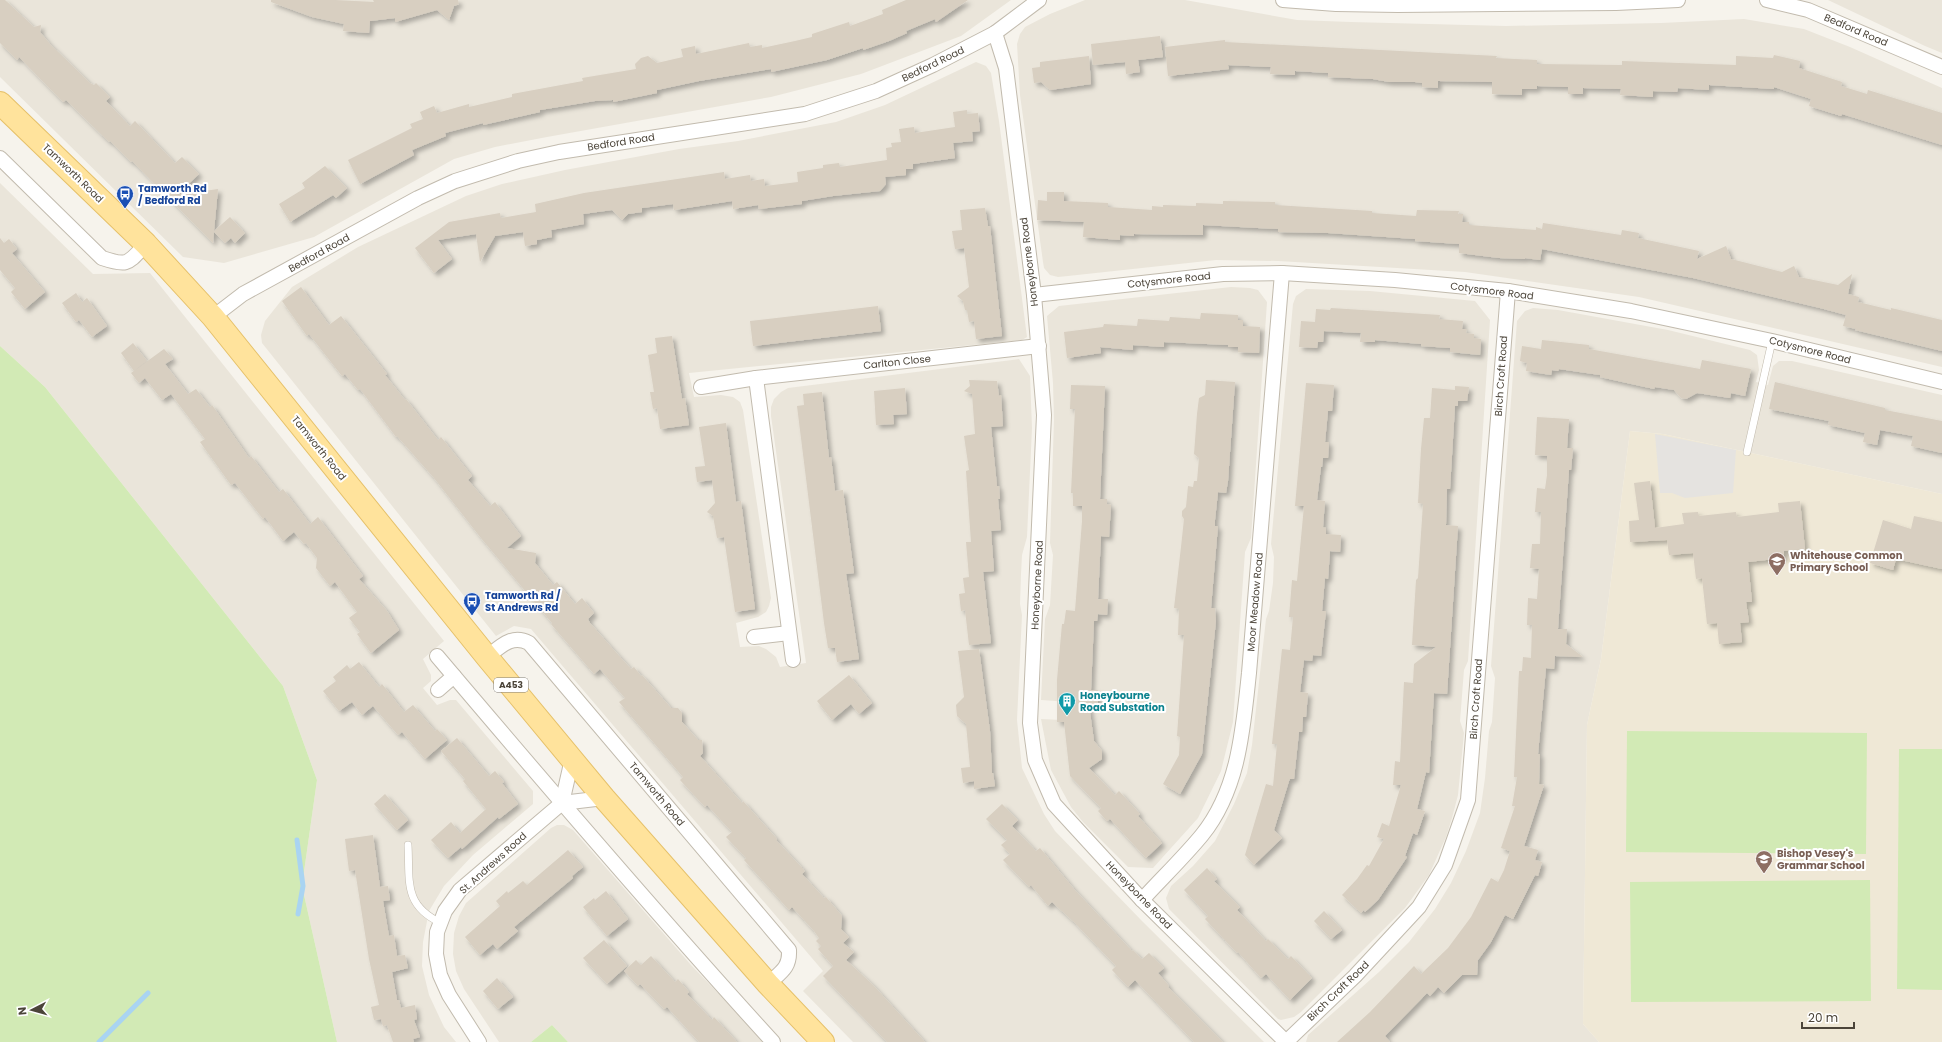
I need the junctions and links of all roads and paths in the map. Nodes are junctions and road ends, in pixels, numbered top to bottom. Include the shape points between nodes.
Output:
1 (1039, 0) edge
2 (1283, 0) edge
3 (1678, 0) edge
4 (1768, 0) edge
5 (1505, 2) edge
6 (995, 33) junction
7 (1942, 67) edge
8 (0, 103) edge
9 (0, 158) edge
10 (146, 244) junction
11 (1282, 273) junction
12 (1508, 291) junction
13 (1034, 295) junction
14 (213, 317) junction
15 (1772, 340) junction
16 (1039, 346) junction
17 (756, 378) junction
18 (1942, 382) edge
19 (702, 386) dead end
20 (1747, 452) dead end
21 (789, 633) junction
22 (754, 637) dead end
23 (437, 656) dead end
24 (487, 656) junction
25 (793, 660) dead end
26 (454, 676) junction
27 (438, 690) dead end
28 (572, 759) junction
29 (604, 798) junction
30 (562, 803) junction
31 (408, 845) dead end
32 (1142, 900) junction
33 (441, 923) junction
34 (768, 984) junction
35 (479, 1042) edge
36 (773, 1042) edge
37 (823, 1042) edge
38 (1286, 1042) edge

1 - 6 street, Bedford Road
2 - 5 street via 1398,5
3 - 5 street via 1616,3
4 - 7 street, Bedford Road via 1808,10
6 - 13 street, Honeyborne Road via 1006,68
6 - 14 street, Bedford Road via 876,91 805,114 559,152 518,161 455,181 418,198 243,294
8 - 10 main road, Tamworth Road / A453
9 - 10 street via 102,258 118,263 129,262
10 - 14 main road, Tamworth Road / A453
11 - 12 street, Cotysmore Road
11 - 13 street, Cotysmore Road via 1207,275
11 - 32 street, Moor Meadow Road via 1250,665 1242,733 1232,780 1218,810 1202,834
12 - 15 street, Cotysmore Road via 1631,311
12 - 38 street, Birch Croft Road via 1468,800 1445,865 1420,908 1355,976
13 - 16 street, Honeyborne Road
14 - 24 main road, Tamworth Road / A453
15 - 18 street, Cotysmore Road
15 - 20 lane
16 - 17 street, Carlton Close
16 - 32 street, Honeyborne Road via 1044,415 1030,723 1035,760 1054,804
17 - 19 street, Carlton Close
17 - 21 street
21 - 22 street
21 - 25 street
23 - 26 street
24 - 28 main road, Tamworth Road / A453
24 - 34 street, Tamworth Road via 513,639 529,643 789,950 786,967
26 - 27 street
26 - 30 street
28 - 29 main road, Tamworth Road / A453
28 - 30 street
29 - 30 street
29 - 34 main road, Tamworth Road / A453
30 - 33 street, St. Andrews Road via 460,890 445,911
30 - 36 street
31 - 33 lane via 410,886 414,901 422,912
32 - 38 street, Honeyborne Road
33 - 35 street, St. Andrews Road via 437,932 436,954 440,975 449,995
34 - 37 main road, Tamworth Road / A453

